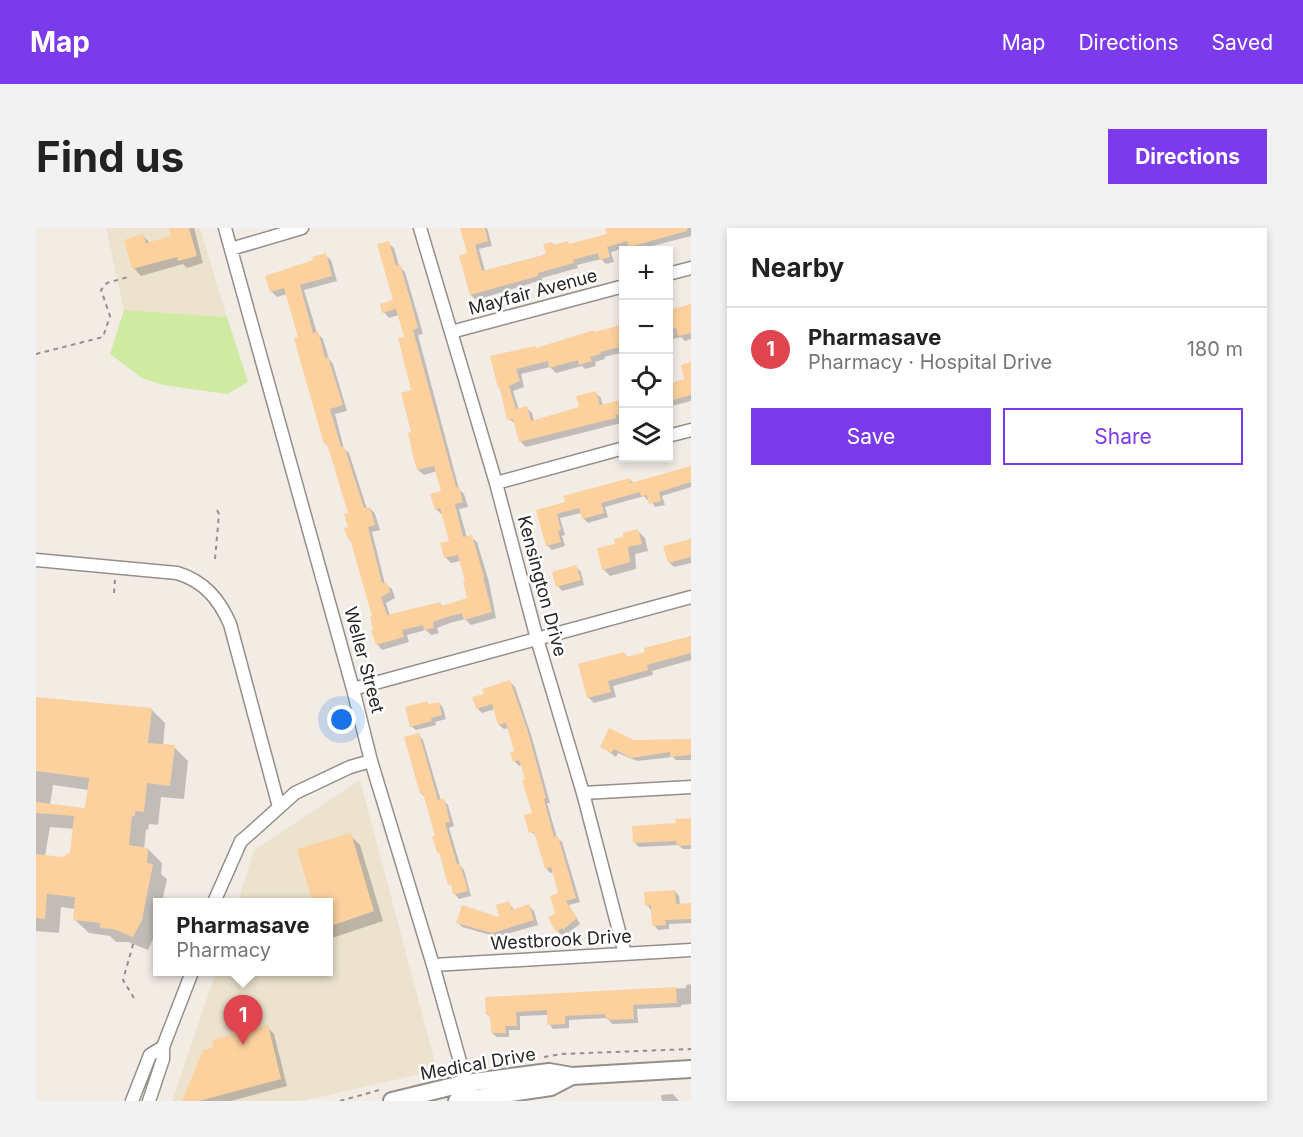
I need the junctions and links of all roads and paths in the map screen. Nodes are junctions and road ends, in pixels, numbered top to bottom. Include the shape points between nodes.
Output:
1 (225, 228) edge
2 (302, 228) edge
3 (420, 228) edge
4 (231, 249) junction
5 (691, 268) edge
6 (673, 273) edge
7 (128, 277) dead end
8 (619, 287) edge
9 (451, 332) junction
10 (36, 354) edge
11 (691, 430) edge
12 (673, 435) edge
13 (619, 449) edge
14 (496, 483) junction
15 (216, 508) dead end
16 (36, 560) edge
17 (214, 560) dead end
18 (115, 577) dead end
19 (114, 593) dead end
20 (691, 597) edge
21 (537, 639) junction
22 (353, 689) junction
23 (371, 761) junction
24 (691, 787) edge
25 (583, 793) junction
26 (279, 807) junction
27 (216, 898) edge
28 (134, 941) dead end
29 (691, 950) edge
30 (625, 954) junction
31 (433, 964) junction
32 (190, 976) edge
33 (134, 998) dead end
34 (163, 1047) junction
35 (691, 1069) edge
36 (466, 1096) edge
37 (132, 1101) edge
38 (149, 1101) edge
39 (392, 1101) edge

1 - 4 street, Weller Street
2 - 4 street
3 - 9 street, Kensington Drive
4 - 22 street, Weller Street
5 - 6 street
7 - 10 path via 107,283 101,290 110,316 103,337
8 - 9 street, Mayfair Avenue
9 - 14 street, Kensington Drive
11 - 12 street
13 - 14 street
14 - 21 street, Kensington Drive
15 - 17 path via 219,514
16 - 26 street via 177,573 198,582 215,597 230,624
18 - 19 path
20 - 21 street
21 - 22 street
21 - 25 street, Kensington Drive
22 - 23 street, Weller Street
23 - 26 street via 295,793
23 - 31 street, Weller Street
24 - 25 street
25 - 30 street, Kensington Drive
26 - 27 street via 241,841
28 - 33 path via 123,980
29 - 30 street, Westbrook Drive
30 - 31 street, Westbrook Drive
31 - 36 street, Weller Street
32 - 34 street
34 - 37 street via 150,1055
34 - 38 street via 163,1059
35 - 36 main road, Medical Drive via 572,1076 551,1087
36 - 39 main road, Medical Drive

